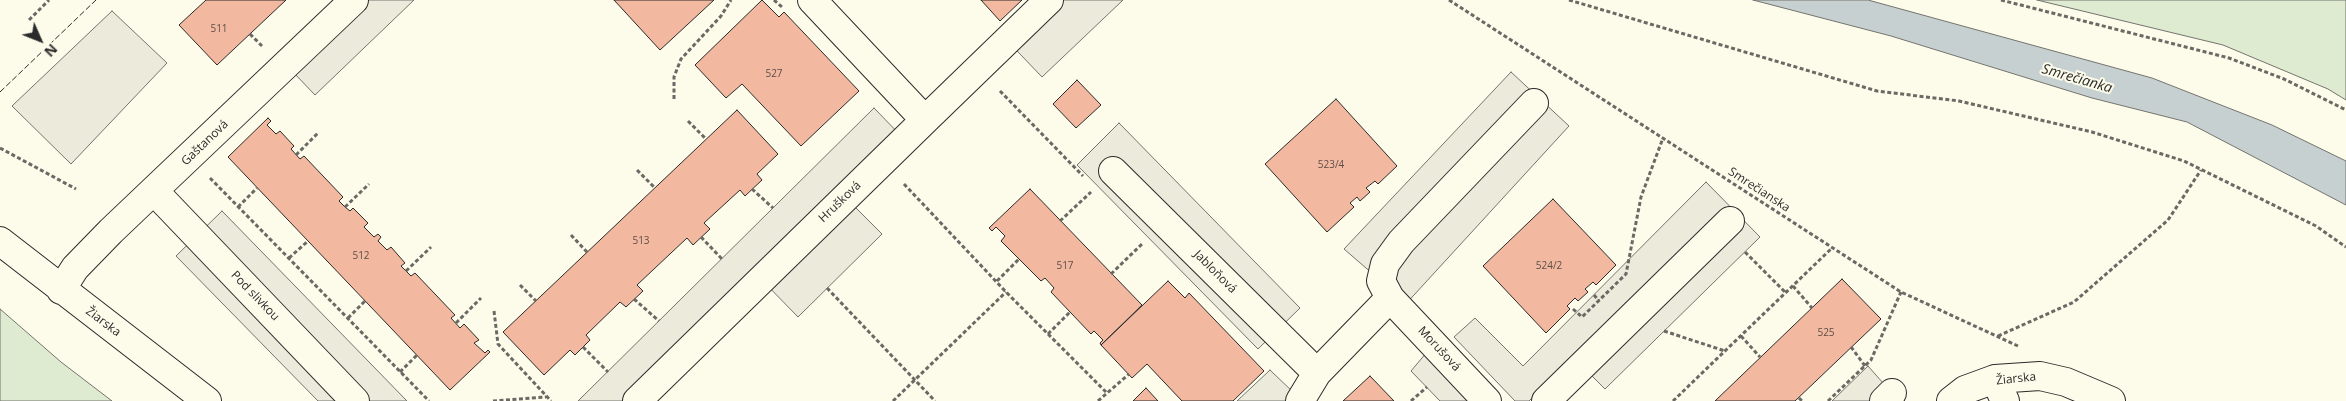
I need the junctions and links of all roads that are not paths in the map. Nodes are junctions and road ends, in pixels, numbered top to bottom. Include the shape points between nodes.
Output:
1 (354, 0) edge
2 (812, 0) edge
3 (1049, 0) edge
4 (1534, 103) dead end
5 (926, 120) junction
6 (1113, 170) road end
7 (154, 191) junction
8 (1730, 221) dead end
9 (0, 241) edge
10 (61, 290) junction
11 (1390, 298) junction
12 (1317, 373) junction
13 (2000, 390) edge
14 (208, 401) edge
15 (355, 401) edge
16 (637, 401) edge
17 (1300, 401) edge
18 (1487, 401) edge
19 (1546, 401) edge
20 (1951, 401) edge
21 (2111, 401) edge

1 - 7 street, Gaštanová
2 - 5 street
3 - 5 street, Hrušková
4 - 11 street via 1401,242 1385,264 1381,281
5 - 16 street, Hrušková
6 - 12 street, Jabloňová
7 - 10 street, Gaštanová via 75,268
7 - 15 street, Pod slivkou
8 - 19 street
9 - 10 street, Žiarska
10 - 14 street, Žiarska
11 - 12 street
11 - 18 street, Morušová
12 - 17 street
13 - 20 street, Žiarska via 1965,390
13 - 21 street, Žiarska via 2040,376 2066,382

